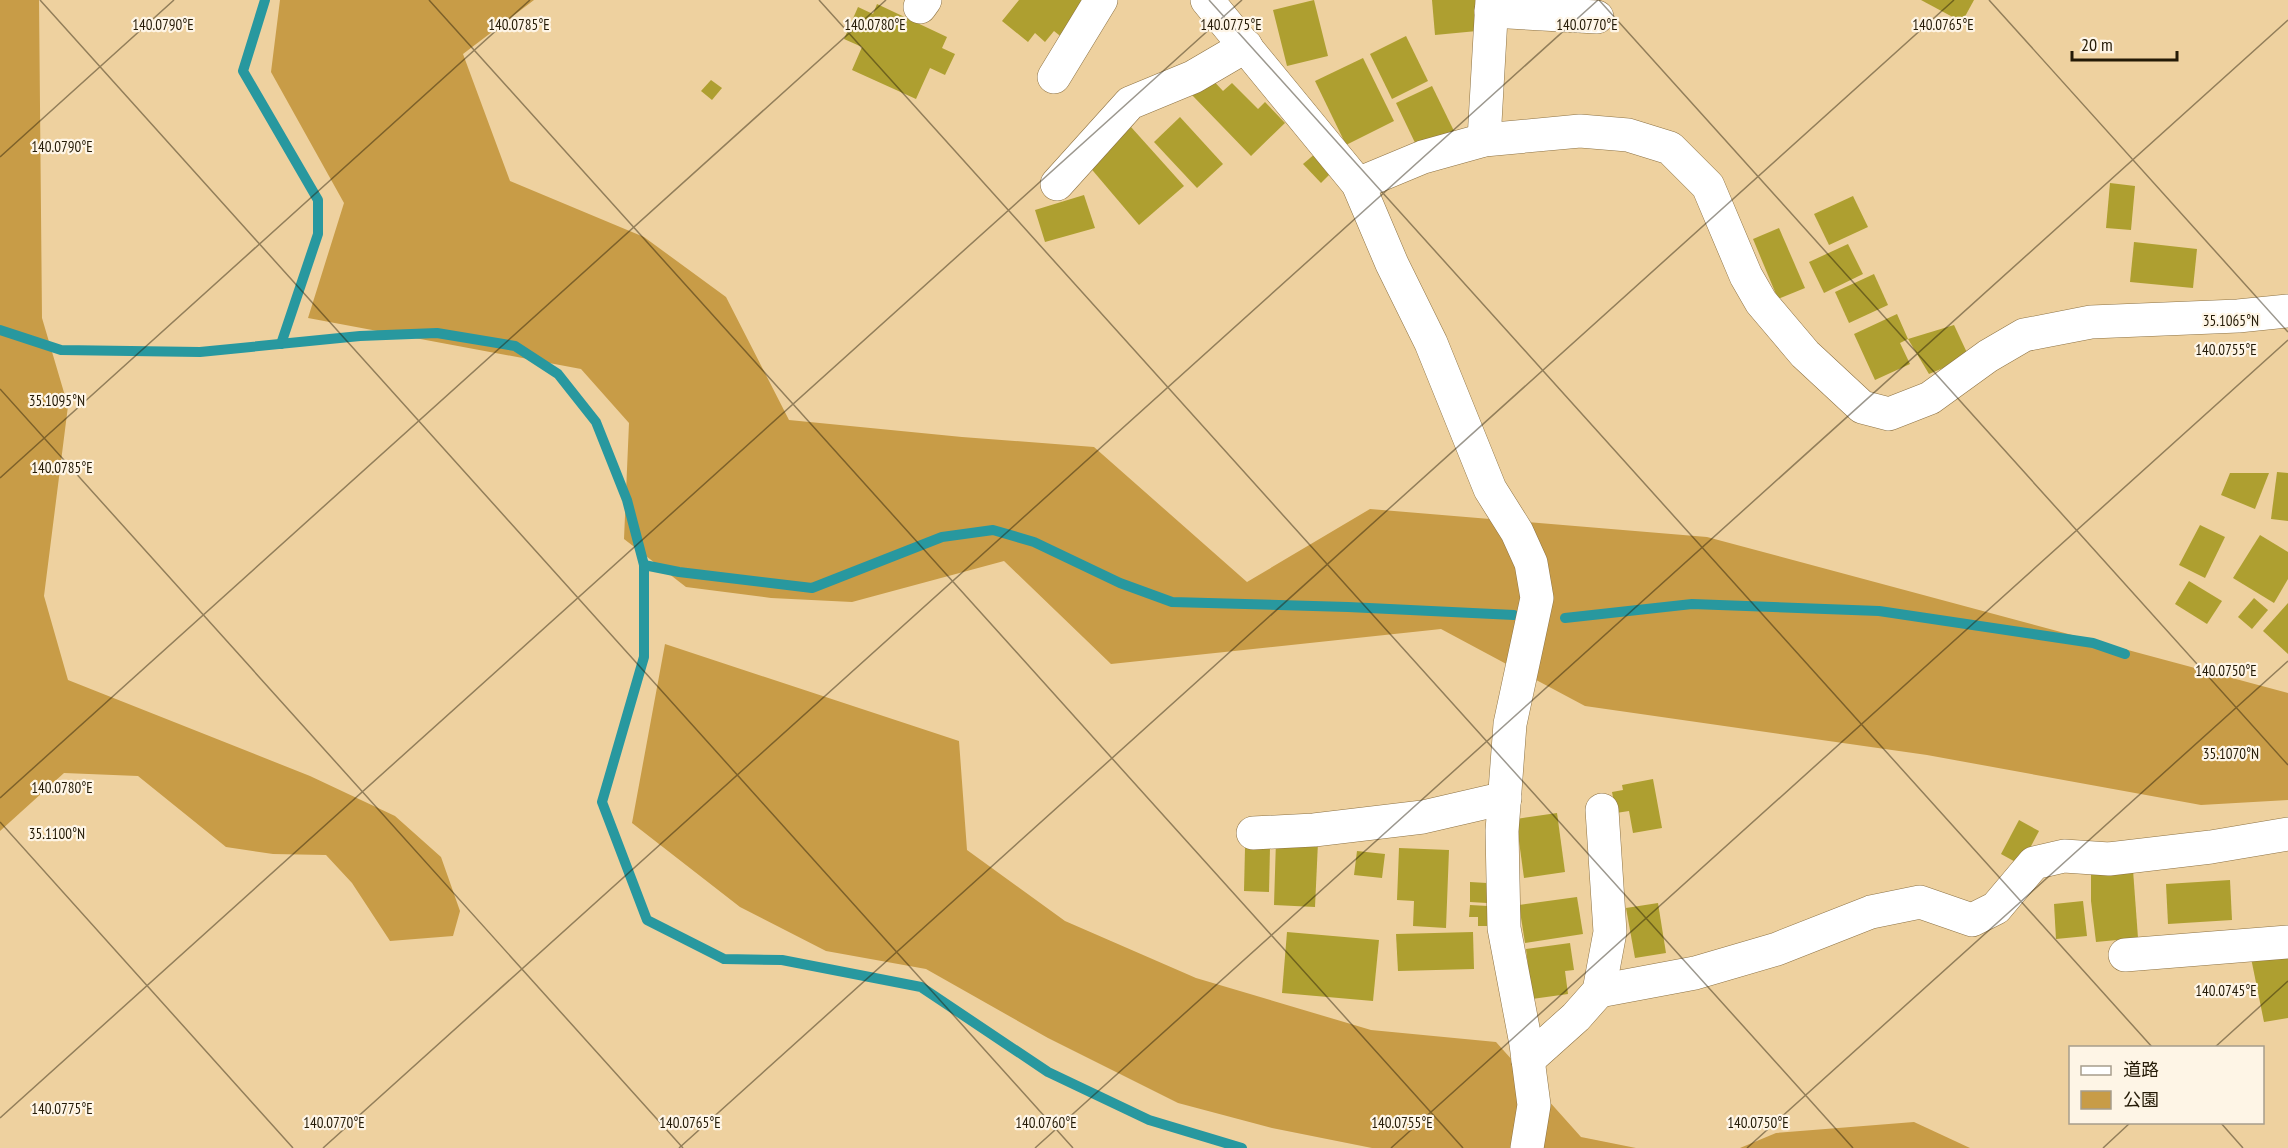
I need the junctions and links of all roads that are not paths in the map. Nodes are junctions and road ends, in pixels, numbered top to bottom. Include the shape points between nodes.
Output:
1 (1101, 0) edge
2 (1207, 0) edge
3 (1492, 5) edge
4 (1597, 17) dead end
5 (1246, 46) junction
6 (1054, 77) dead end
7 (1484, 140) junction
8 (1057, 184) dead end
9 (1358, 184) junction
10 (2288, 311) edge
11 (1505, 798) junction
12 (1602, 810) dead end
13 (1253, 833) dead end
14 (2288, 834) edge
15 (2288, 942) edge
16 (2125, 955) dead end
17 (1599, 991) junction
18 (1528, 1060) junction
19 (1527, 1148) edge

1 - 6 street
2 - 5 street
3 - 4 street
3 - 7 street
5 - 8 street via 1193,77 1130,103
5 - 9 street
7 - 9 street via 1423,157
7 - 10 street via 1580,131 1628,135 1670,148 1707,186 1761,302 1804,354 1862,407 1889,414 1930,398 2024,335 2091,322
9 - 11 street via 1431,343 1490,489 1531,563 1537,598 1510,724
11 - 13 street via 1423,817
11 - 18 street via 1504,928
12 - 17 street via 1610,932
14 - 17 street via 2109,859 2064,856 2034,863 1996,908 1972,920 1920,902 1871,912 1777,949 1695,973
15 - 16 street
17 - 18 street
18 - 19 street via 1534,1105

